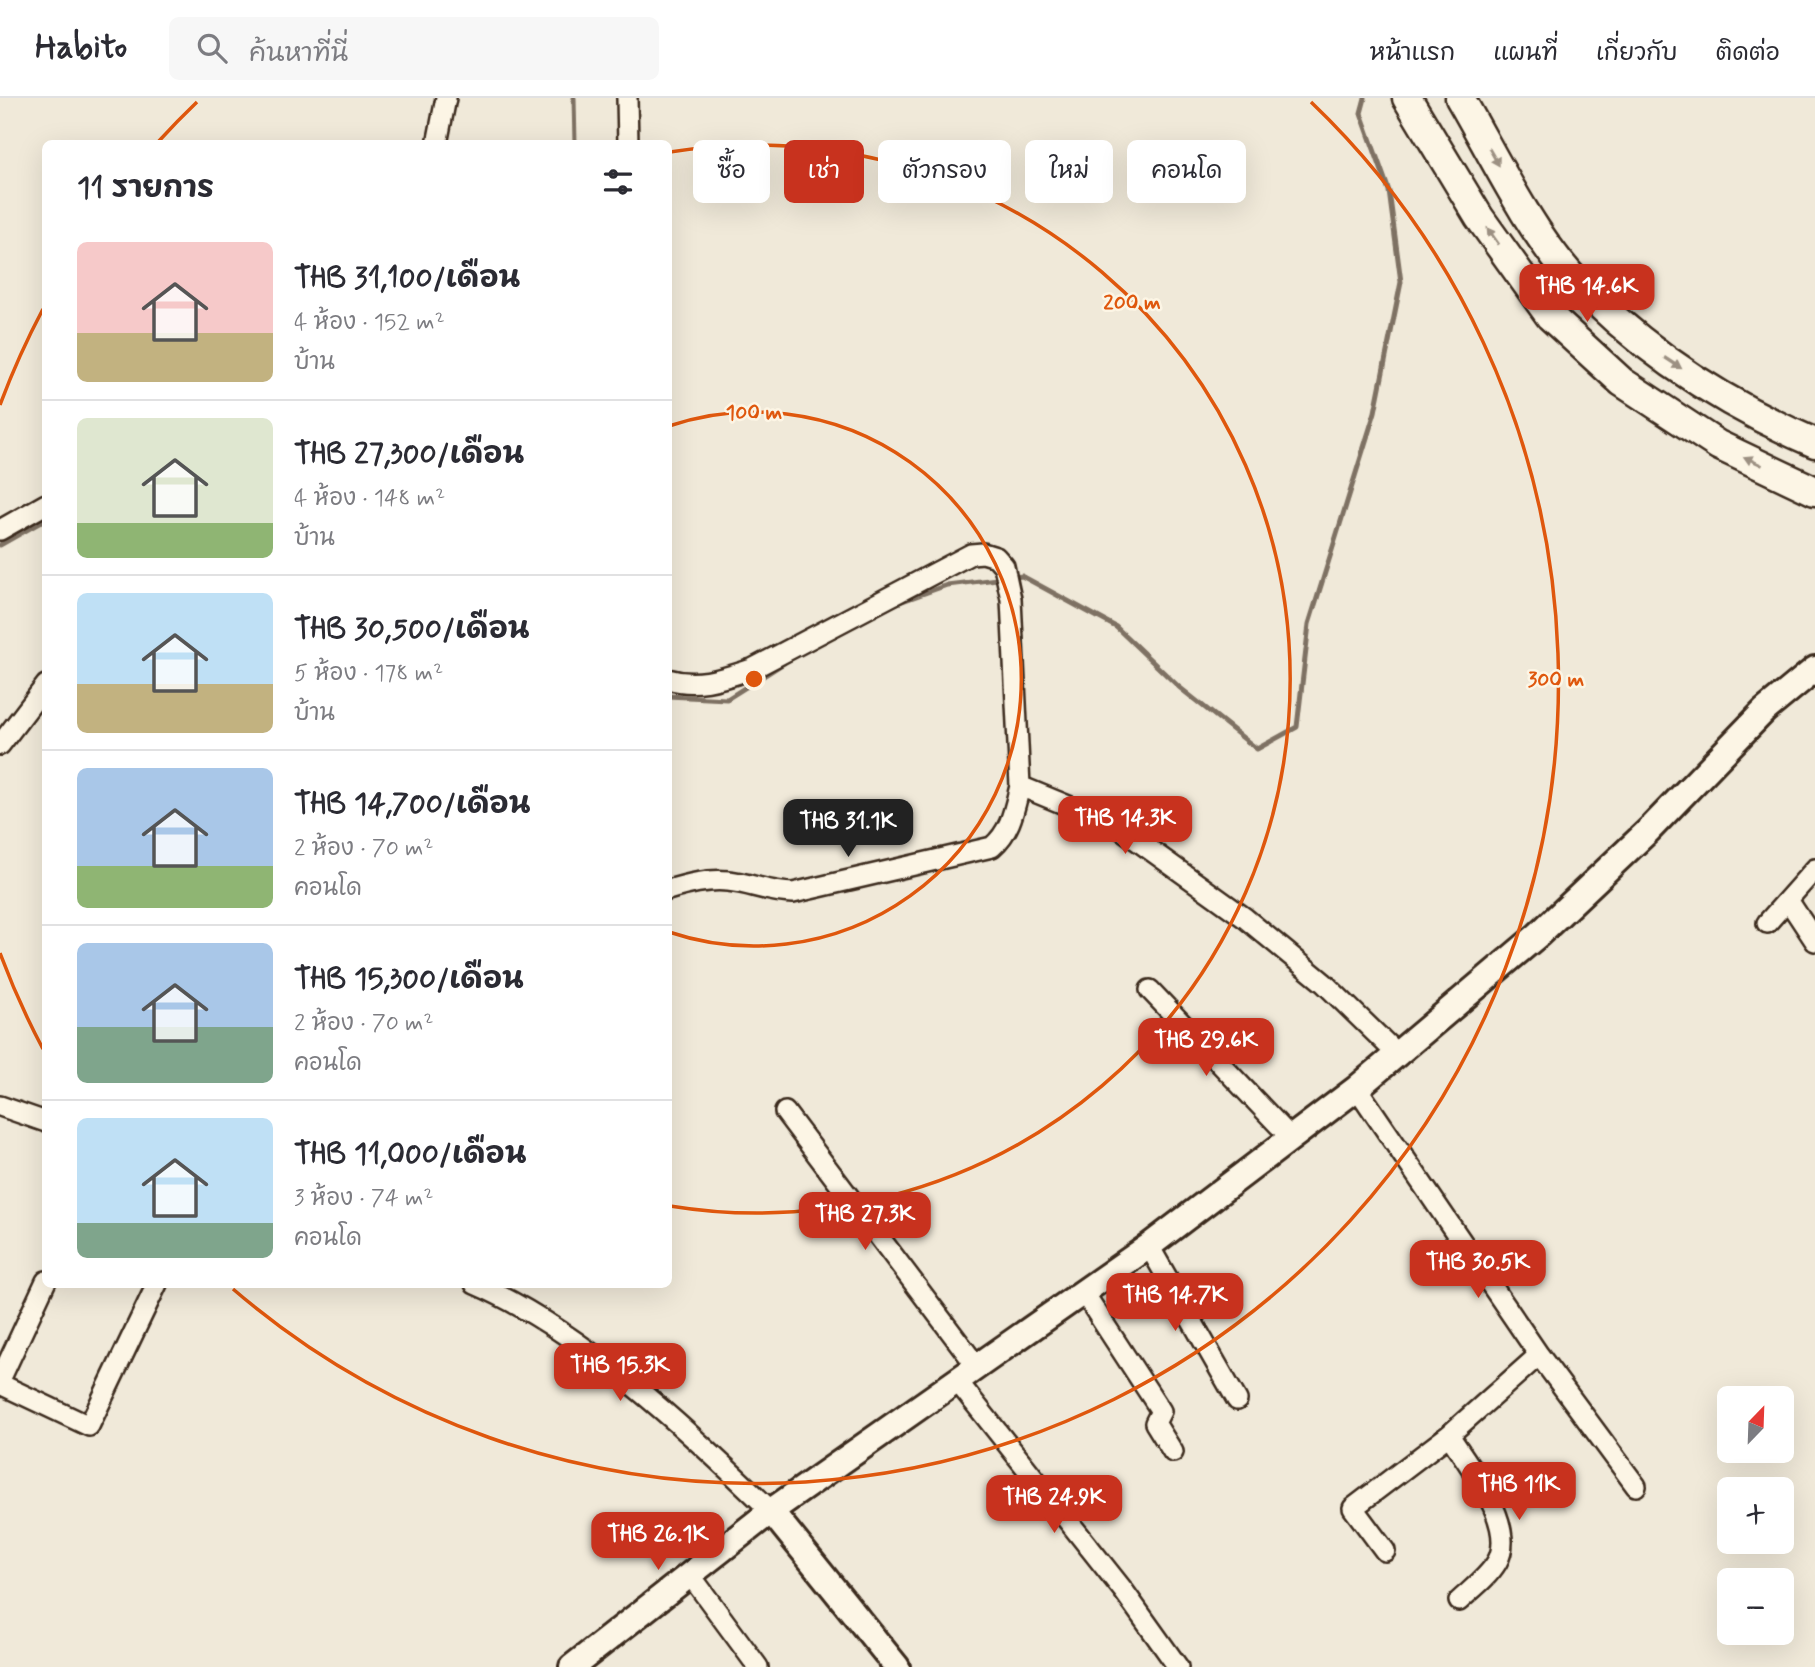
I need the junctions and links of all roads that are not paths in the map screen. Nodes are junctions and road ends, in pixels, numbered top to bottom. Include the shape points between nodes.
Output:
1 (446, 98) edge
2 (628, 98) edge
3 (1407, 98) edge
4 (1460, 98) edge
5 (438, 140) edge
6 (628, 140) edge
7 (1815, 443) edge
8 (1815, 491) edge
9 (42, 506) edge
10 (0, 530) edge
11 (1815, 670) edge
12 (672, 680) edge
13 (42, 690) edge
14 (0, 745) edge
15 (1020, 786) junction
16 (1815, 869) edge
17 (672, 889) edge
18 (1788, 900) junction
19 (1767, 923) dead end
20 (1815, 941) edge
21 (1150, 990) dead end
22 (1397, 1054) junction
23 (1357, 1088) junction
24 (0, 1107) edge
25 (785, 1112) dead end
26 (42, 1121) edge
27 (1292, 1139) junction
28 (1149, 1246) junction
29 (43, 1288) edge
30 (155, 1288) edge
31 (483, 1288) edge
32 (1084, 1293) junction
33 (1539, 1355) junction
34 (968, 1375) junction
35 (0, 1382) edge
36 (1237, 1400) dead end
37 (1449, 1435) junction
38 (1173, 1452) dead end
39 (1636, 1486) dead end
40 (771, 1511) junction
41 (1385, 1551) dead end
42 (691, 1576) junction
43 (1459, 1601) dead end
44 (572, 1667) edge
45 (758, 1667) edge
46 (897, 1667) edge
47 (1178, 1667) edge

1 - 5 street
2 - 6 street
8 -> 3 main road via 1718,445 1622,382 1550,316 1479,217
4 -> 7 main road via 1529,216 1569,273 1641,342 1726,398
9 - 10 street
11 - 22 street via 1755,720 1650,830 1538,935
12 - 15 street via 712,682 752,669 971,554 983,553 1004,566 1012,599
13 - 14 street
15 - 17 street via 1011,822 992,846 793,893 729,881 698,881
15 - 22 street via 1117,826 1255,926 1324,983
16 - 18 street
18 - 19 street
18 - 20 street
21 - 27 street
22 - 23 street
23 - 27 street
23 - 33 street
24 - 26 street
25 - 34 street
27 - 28 street
28 - 32 street
28 - 36 street
29 - 35 street
30 - 35 street via 89,1426
31 - 40 street via 542,1319 652,1402
32 - 34 street
32 - 38 street via 1161,1411 1155,1423
33 - 37 street
33 - 39 street
34 - 40 street
34 - 47 street
37 - 41 street via 1353,1508
37 - 43 street via 1499,1518 1501,1543 1499,1559
40 - 42 street
40 - 46 street
42 - 44 street
42 - 45 street

